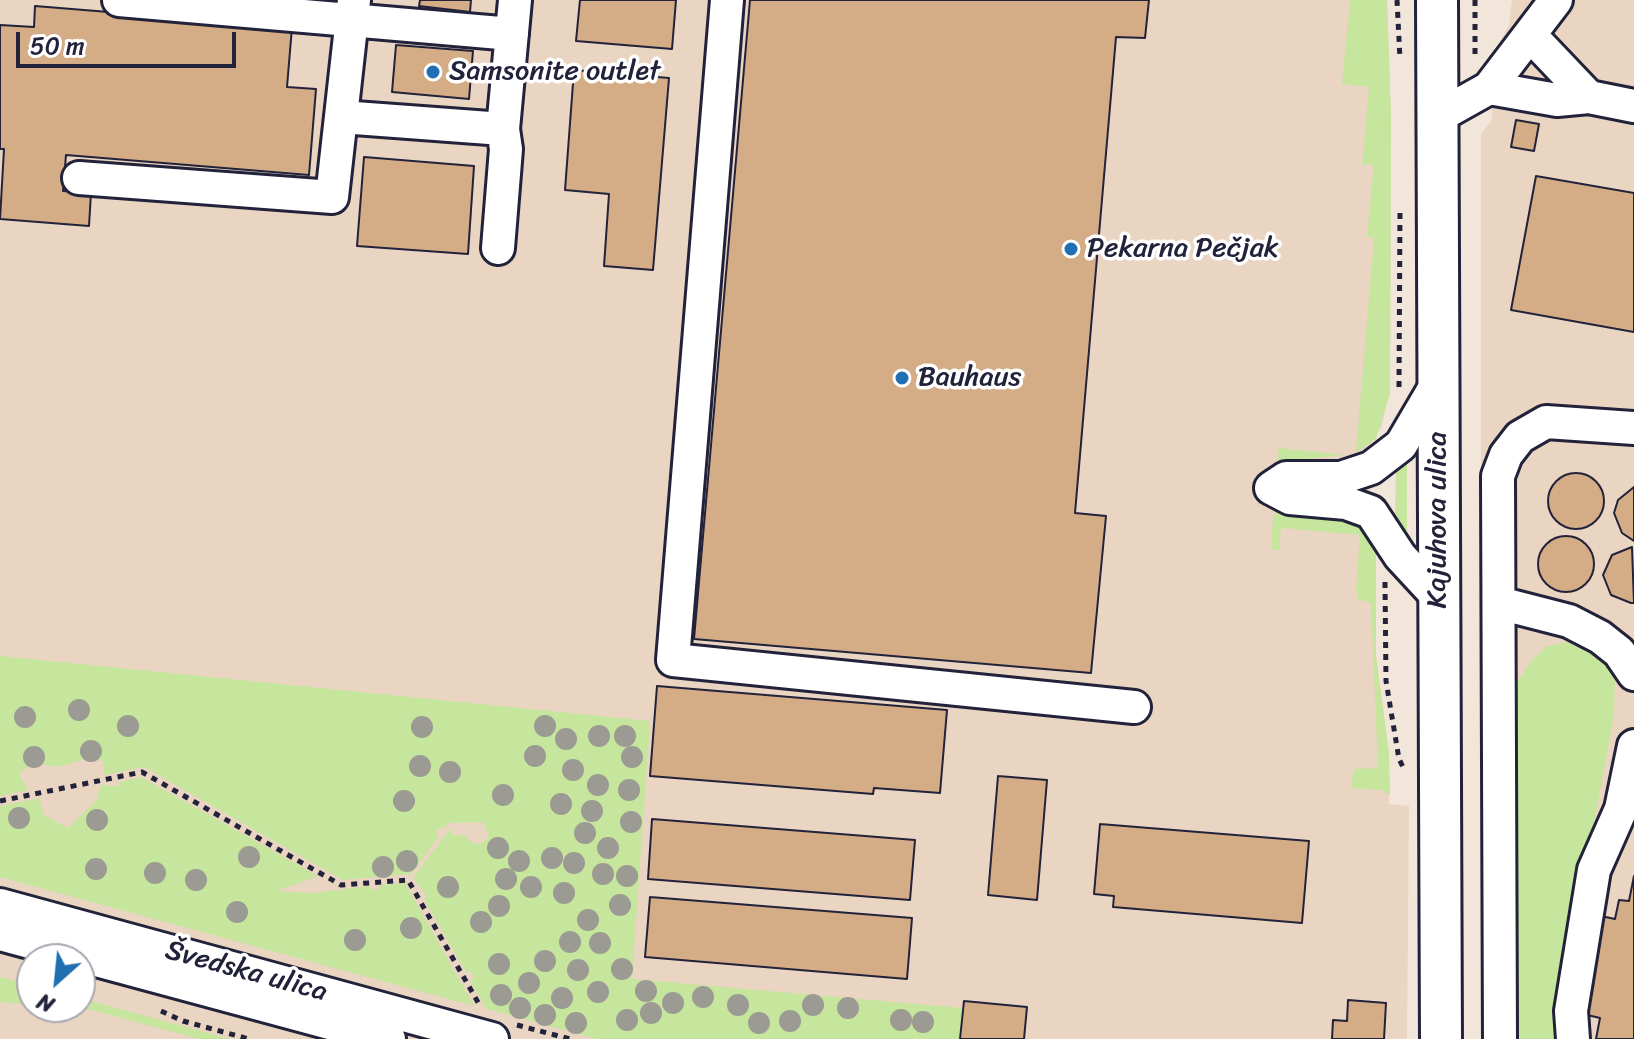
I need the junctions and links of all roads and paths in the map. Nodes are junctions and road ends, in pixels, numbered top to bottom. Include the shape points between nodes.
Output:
1 (119, 0) edge
2 (515, 0) edge
3 (727, 0) edge
4 (1397, 0) edge
5 (1437, 0) edge
6 (1475, 0) edge
7 (1556, 0) edge
8 (353, 10) edge
9 (512, 34) junction
10 (1530, 35) junction
11 (1400, 64) dead end
12 (1482, 75) junction
13 (1589, 97) junction
14 (1634, 106) edge
15 (1439, 116) junction
16 (341, 117) junction
17 (503, 129) junction
18 (79, 178) dead end
19 (1400, 206) dead end
20 (498, 248) dead end
21 (1438, 382) junction
22 (1398, 400) dead end
23 (1634, 428) edge
24 (1385, 575) dead end
25 (1437, 596) junction
26 (1499, 603) junction
27 (1634, 674) edge
28 (1134, 707) dead end
29 (1634, 746) edge
30 (1399, 759) dead end
31 (0, 801) edge
32 (0, 905) edge
33 (0, 934) edge
34 (151, 1006) dead end
35 (486, 1027) edge
36 (249, 1039) edge
37 (389, 1039) edge
38 (1441, 1039) edge
39 (1500, 1039) edge
40 (1573, 1039) edge

1 - 8 street
2 - 9 street
3 - 28 street via 673,660
4 - 11 path
5 - 15 main road, Kajuhova ulica
6 - 12 path
7 - 10 street
8 - 9 street
8 - 16 street
9 - 17 street
10 - 12 street
10 - 13 street
12 - 13 street via 1557,100
12 - 15 street
13 - 14 street
15 - 21 main road, Kajuhova ulica
16 - 17 street
16 - 18 street via 332,197
17 - 20 street
19 - 22 path, Kajuhova ulica
21 - 25 main road, Kajuhova ulica
21 - 25 street via 1401,445 1371,468 1341,478 1286,478 1271,488 1290,498 1346,503 1371,512 1400,556
23 - 26 street via 1546,422 1520,437 1506,455 1498,476
24 - 30 path, Kajuhova ulica via 1386,681
25 - 38 main road, Kajuhova ulica
26 - 27 street via 1569,621 1600,637
26 - 39 street
29 - 40 street via 1621,809 1594,870 1571,1011
31 - 35 path via 142,772 341,885 408,880 482,1008
32 - 35 street, Švedska ulica
33 - 37 street, Švedska ulica
34 - 36 path, Švedska ulica via 183,1021

